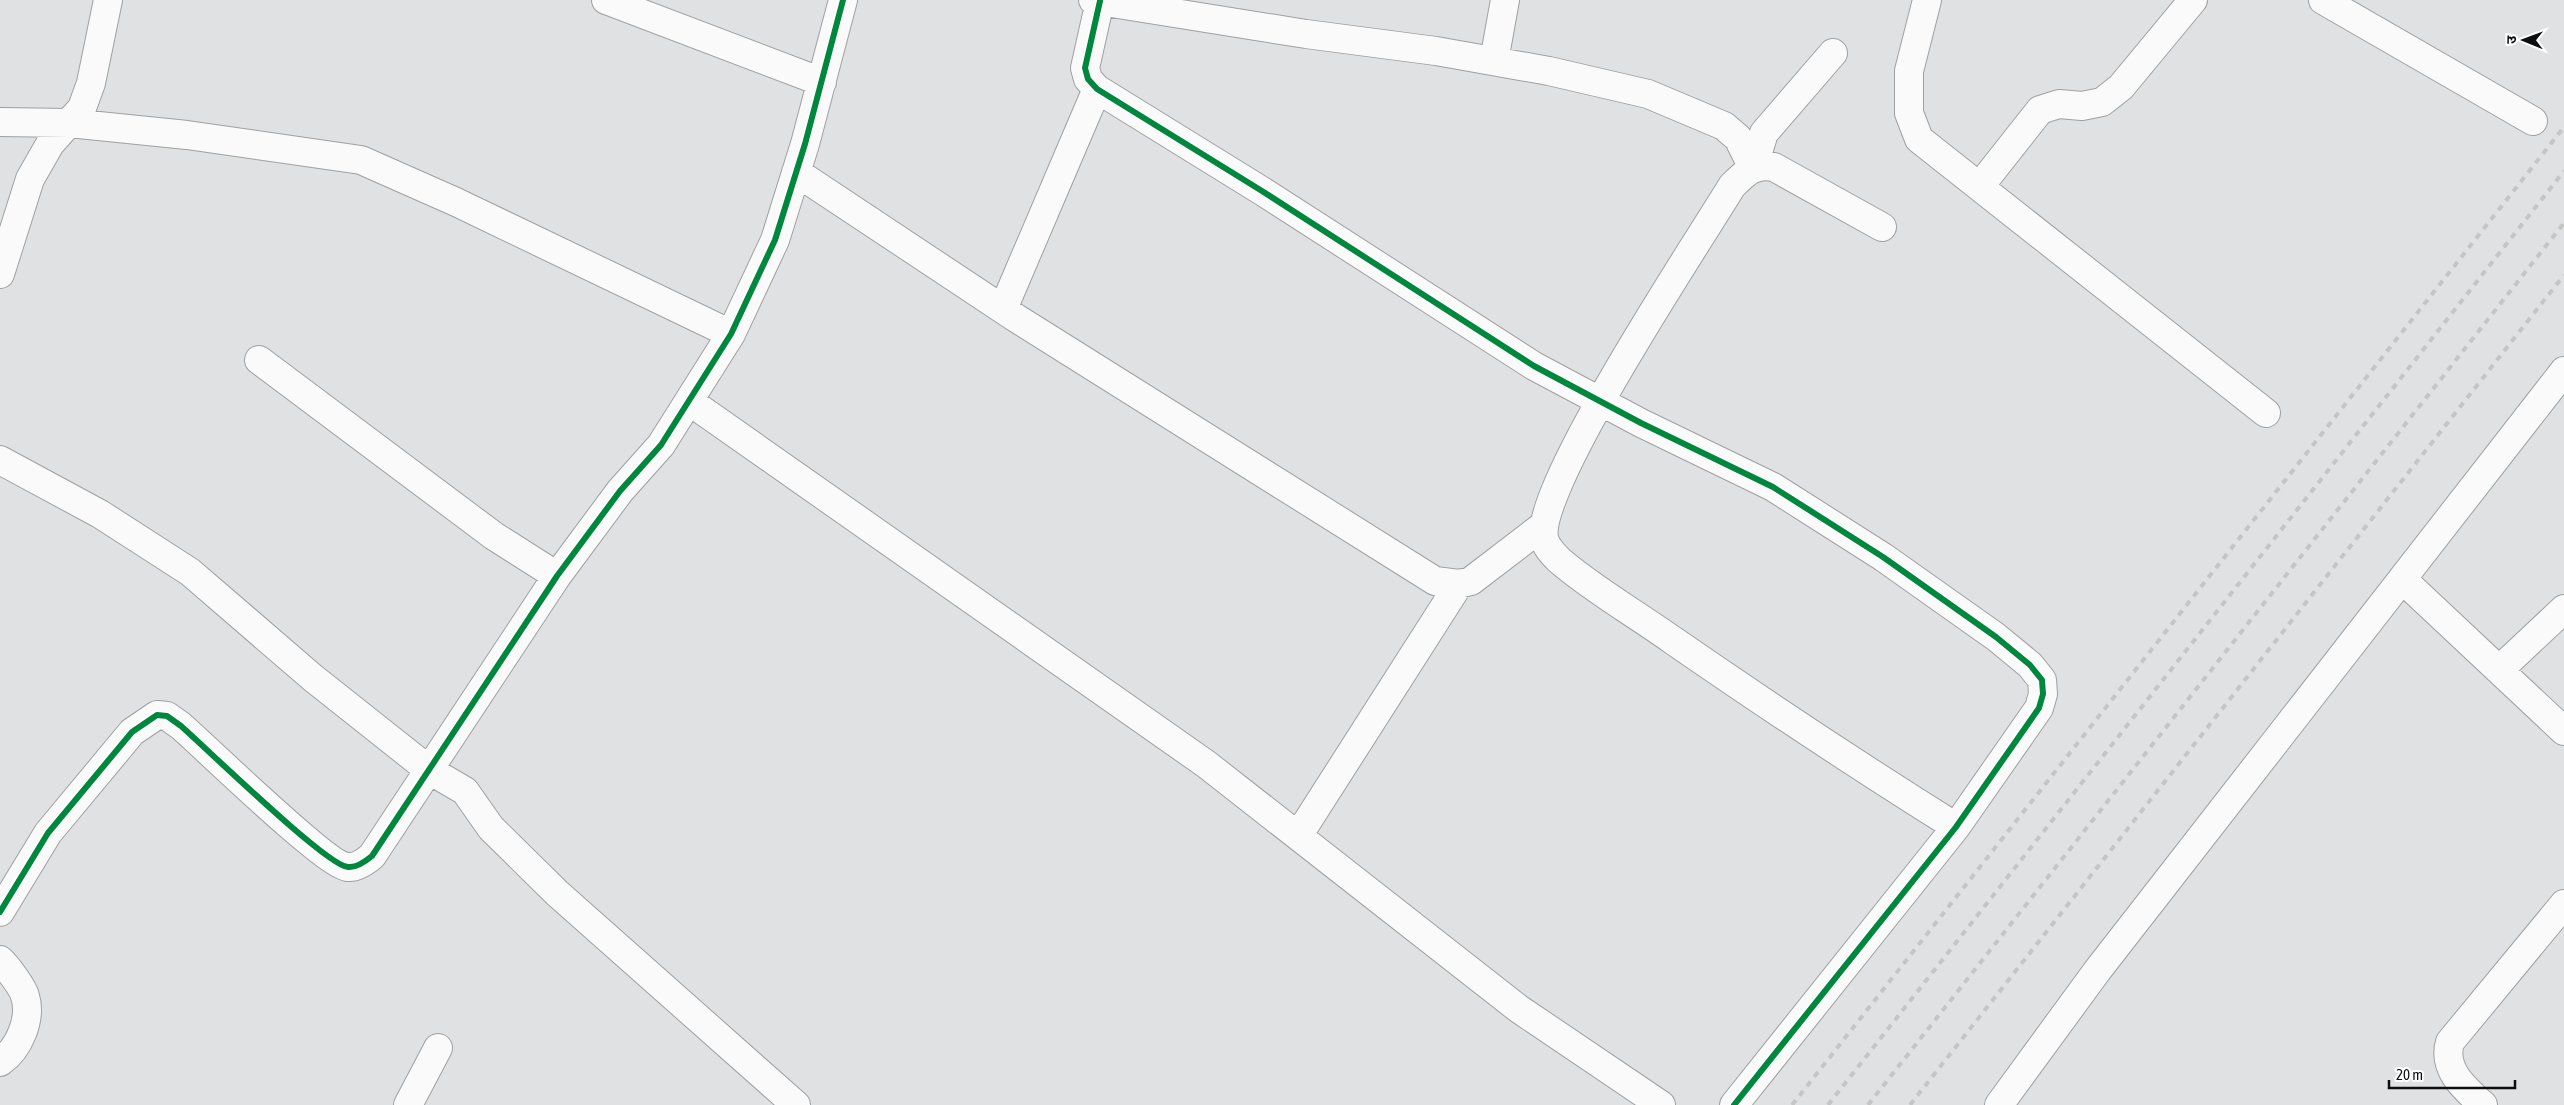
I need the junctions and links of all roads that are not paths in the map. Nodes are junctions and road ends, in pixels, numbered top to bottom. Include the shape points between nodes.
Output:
1 (108, 0) edge
2 (606, 0) edge
3 (843, 0) edge
4 (1505, 0) edge
5 (1927, 0) edge
6 (2193, 0) edge
7 (2323, 0) edge
8 (1096, 1) edge
9 (1833, 53) dead end
10 (1494, 61) junction
11 (822, 82) junction
12 (1097, 89) junction
13 (2533, 121) dead end
14 (0, 122) edge
15 (69, 123) junction
16 (1753, 168) junction
17 (796, 172) junction
18 (1980, 186) junction
19 (1882, 227) dead end
20 (0, 274) edge
21 (1002, 309) junction
22 (731, 334) junction
23 (258, 360) dead end
24 (2564, 371) edge
25 (689, 401) junction
26 (1600, 401) junction
27 (2266, 413) dead end
28 (0, 460) edge
29 (1544, 525) junction
30 (557, 576) junction
31 (2402, 579) junction
32 (1459, 584) junction
33 (2564, 609) edge
34 (2499, 670) junction
35 (2564, 732) edge
36 (428, 770) junction
37 (1956, 828) junction
38 (1298, 836) junction
39 (2564, 904) edge
40 (0, 912) edge
41 (0, 960) edge
42 (438, 1048) dead end
43 (0, 1062) edge
44 (408, 1105) edge
45 (796, 1105) edge
46 (1661, 1105) edge
47 (1734, 1105) edge
48 (1999, 1105) edge
49 (2483, 1105) edge

1 - 15 street via 91,84 82,108
2 - 11 street
3 - 11 street
4 - 10 street
5 - 18 street via 1910,70 1909,113 1920,139
6 - 18 street via 2121,87 2102,102 2082,106 2059,104 2040,110
7 - 13 street
8 - 10 street
8 - 12 street via 1085,68 1088,79
9 - 16 street via 1764,133
10 - 16 street via 1648,94 1724,126 1738,138
11 - 17 street
12 - 21 street
12 - 26 street via 1534,366
14 - 15 street
15 - 20 street via 50,144 30,178
15 - 22 street via 188,135 361,160
16 - 19 street via 1774,168
16 - 26 street via 1732,186
17 - 21 street
17 - 22 street via 775,240
18 - 27 street
21 - 32 street via 1436,581
22 - 25 street
23 - 30 street via 494,536
24 - 31 street
25 - 30 street via 661,445 620,490
25 - 38 street via 1206,764
26 - 29 street via 1552,499
26 - 37 street via 1773,487 1883,557 2030,665 2042,680 2039,708
28 - 36 street via 100,514 190,572 313,678
29 - 32 street via 1471,581
29 - 37 street via 1548,548 1560,560 1736,684
30 - 36 street
31 - 34 street
31 - 48 street via 2097,971
32 - 38 street
33 - 34 street
34 - 35 street
36 - 40 street via 372,856 348,867 309,842 181,726 167,716 157,715 132,732 48,832
36 - 45 street via 465,791 491,828 557,893
37 - 47 street
38 - 46 street via 1519,1009
39 - 49 street via 2450,1042 2446,1055 2449,1065 2467,1091
41 - 43 street via 25,996 26,1021 20,1042
42 - 44 street

